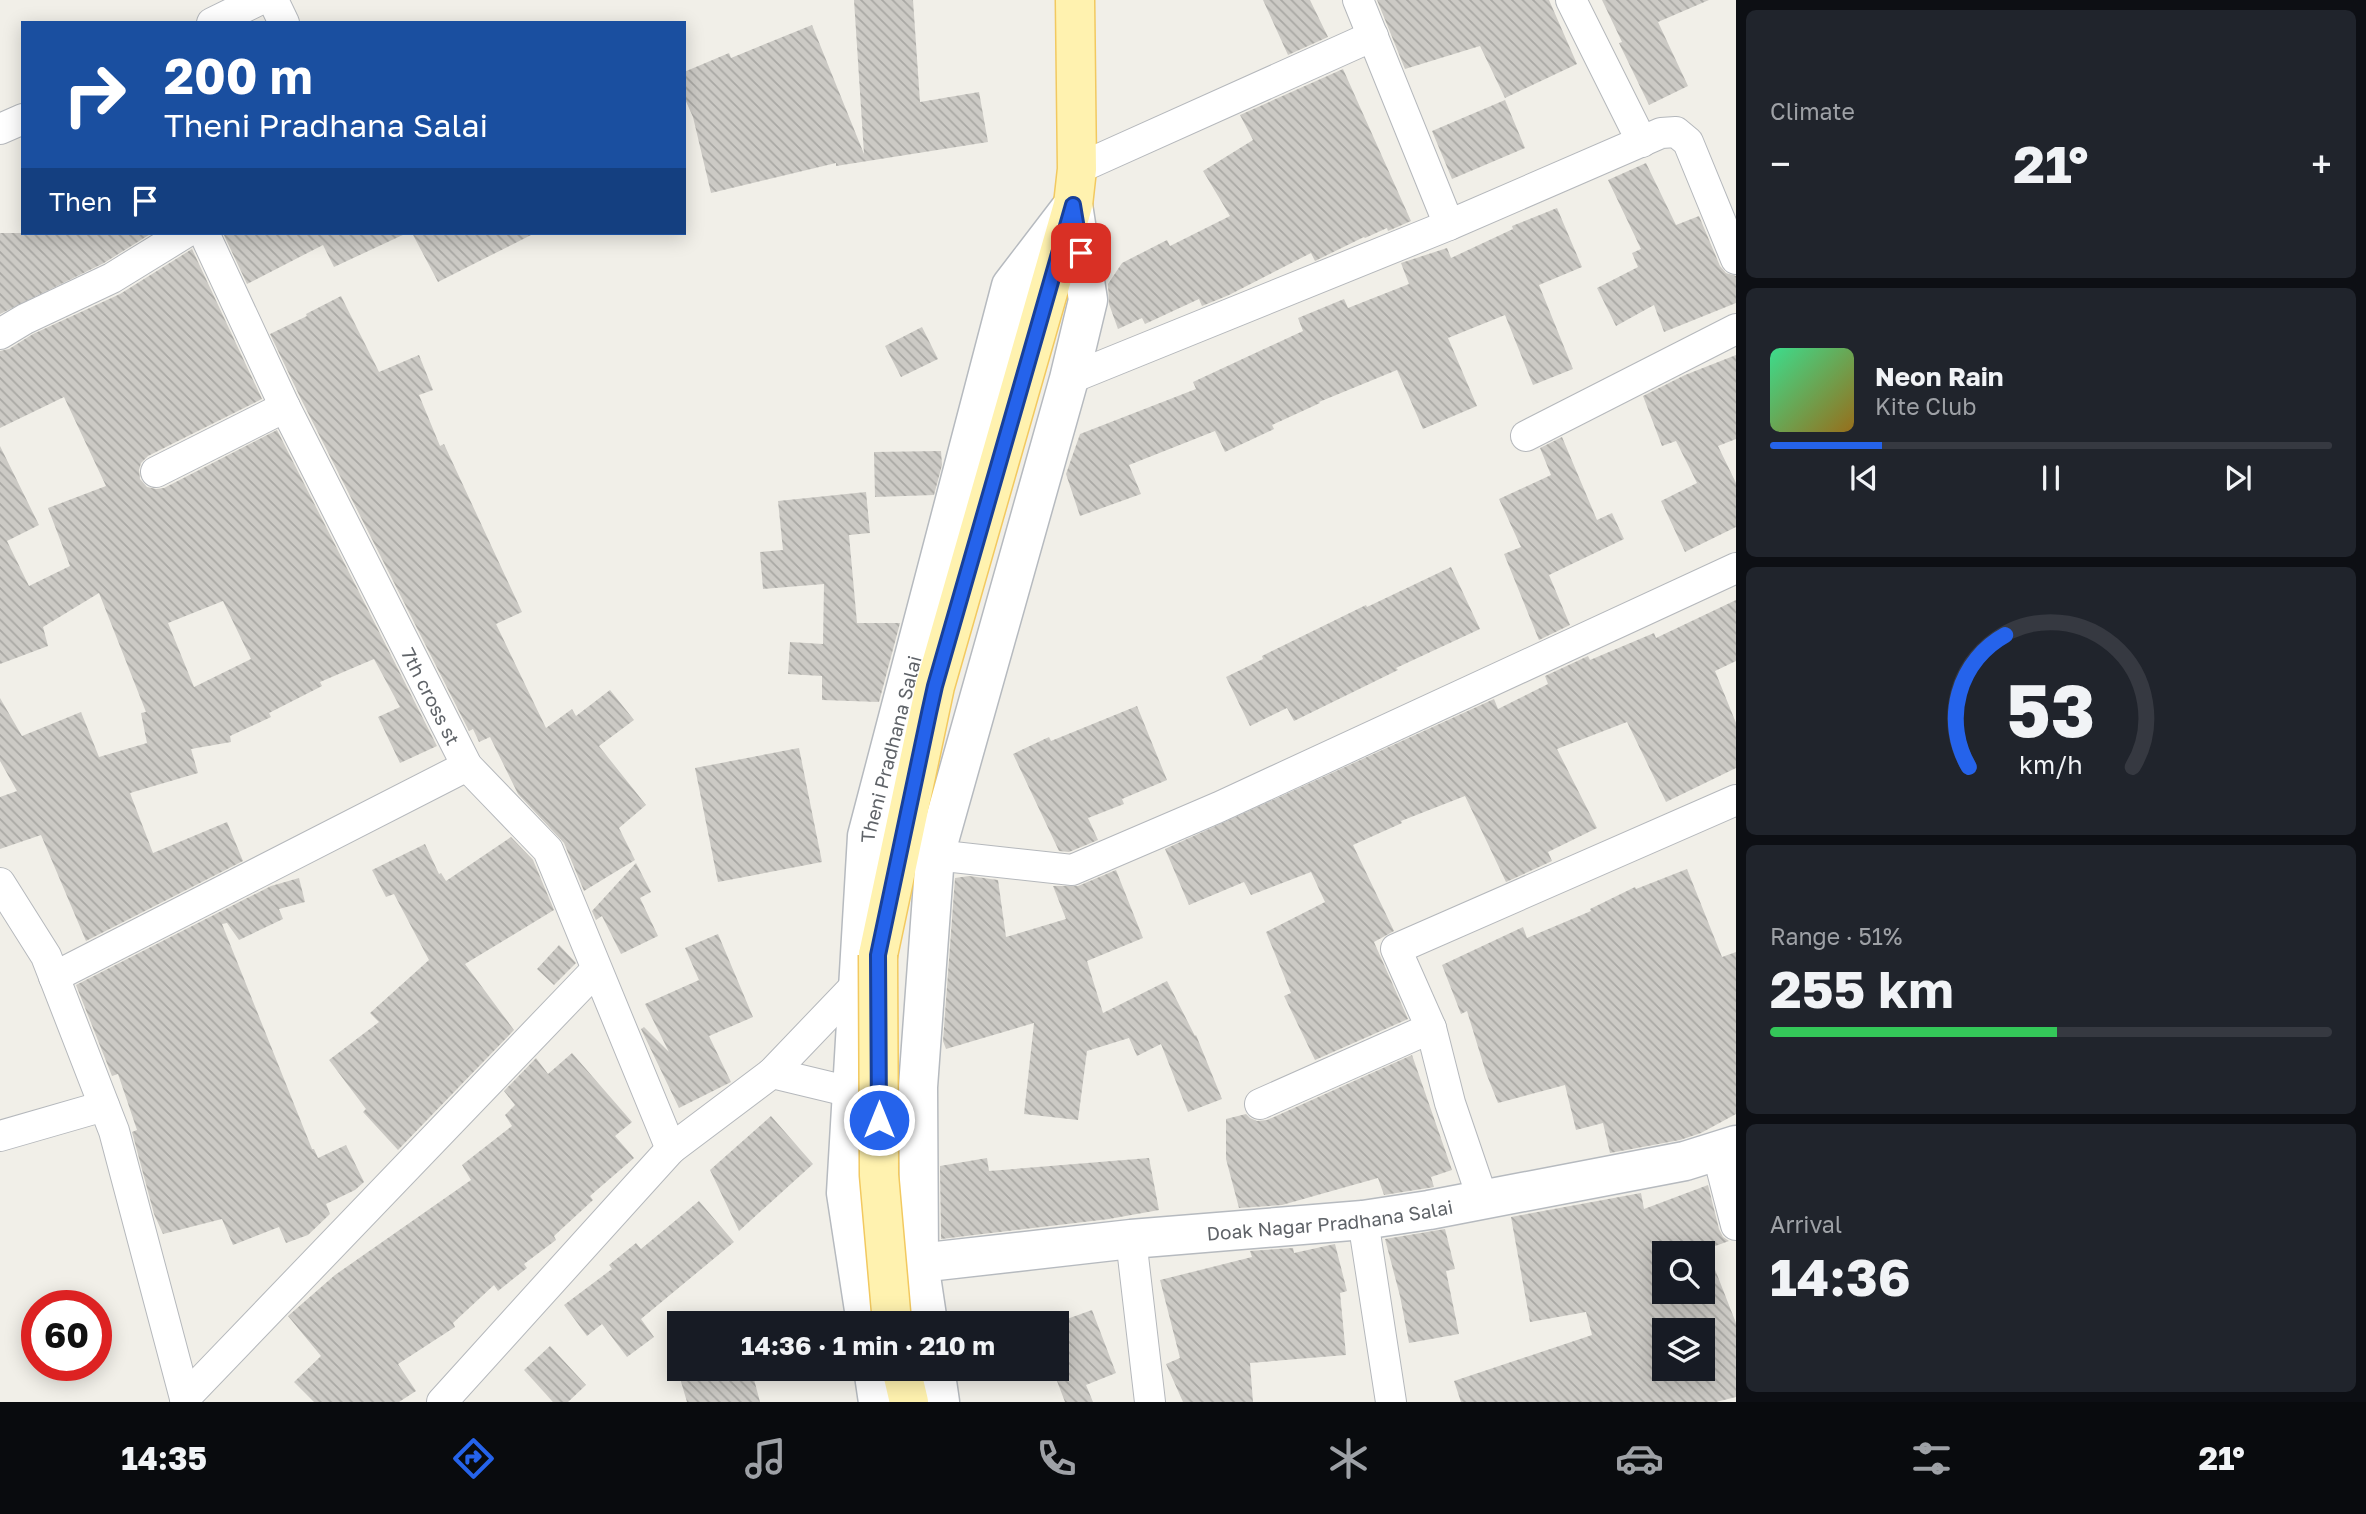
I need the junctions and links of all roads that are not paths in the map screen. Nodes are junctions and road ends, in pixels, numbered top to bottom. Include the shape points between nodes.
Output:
1 (259, 0) edge
2 (273, 0) edge
3 (1075, 0) edge
4 (1358, 0) edge
5 (1571, 0) edge
6 (216, 21) edge
7 (283, 21) edge
8 (1373, 36) junction
9 (21, 120) edge
10 (0, 129) edge
11 (1642, 142) junction
12 (1075, 187) junction
13 (1449, 225) junction
14 (182, 235) edge
15 (205, 235) edge
16 (1736, 259) edge
17 (1736, 329) edge
18 (0, 334) edge
19 (1069, 379) junction
20 (285, 407) junction
21 (1526, 436) dead end
22 (156, 472) dead end
23 (1736, 568) edge
24 (467, 766) junction
25 (1736, 800) edge
26 (935, 855) junction
27 (0, 884) edge
28 (868, 969) junction
29 (596, 970) junction
30 (54, 977) junction
31 (1431, 1028) junction
32 (772, 1073) junction
33 (851, 1092) junction
34 (1260, 1104) dead end
35 (104, 1105) junction
36 (0, 1136) edge
37 (918, 1136) junction
38 (849, 1137) junction
39 (1726, 1148) edge
40 (671, 1149) junction
41 (1483, 1200) junction
42 (1363, 1220) junction
43 (1736, 1225) edge
44 (1131, 1239) junction
45 (919, 1263) junction
46 (864, 1311) edge
47 (891, 1311) edge
48 (926, 1311) edge
49 (875, 1381) edge
50 (904, 1381) edge
51 (937, 1381) edge
52 (185, 1400) edge
53 (442, 1402) edge
54 (878, 1402) edge
55 (909, 1402) edge
56 (940, 1402) edge
57 (1150, 1402) edge
58 (1391, 1402) edge

1 - 6 street
2 - 7 street
3 - 12 main road
4 - 8 street
5 - 11 street
8 - 12 street
8 - 13 street
9 - 10 street
11 - 13 street
11 - 16 street via 1676,132 1688,142
12 - 19 main road via 1088,300
12 - 28 main road via 935,686
13 - 19 street
14 - 18 street via 112,278
15 - 20 street, 7th cross st
17 - 21 street
19 - 26 main road
20 - 22 street
20 - 24 street, 7th cross st
23 - 26 street via 1219,807 1072,870
24 - 29 street, 7th cross st via 548,850
24 - 30 street
25 - 31 street via 1396,949
26 - 37 main road
27 - 30 street via 46,956
28 - 32 street
28 - 33 main road
28 - 47 main road, bridge
29 - 40 street, 7th cross st
29 - 52 street
30 - 35 street
31 - 34 street
31 - 41 street via 1450,1103
32 - 33 street
32 - 40 street
33 - 38 main road
35 - 36 street
35 - 52 street
37 - 38 main road
37 - 45 main road
38 - 46 main road via 846,1193
39 - 41 main road, Doak Nagar Pradhana Salai via 1685,1161
39 - 43 street
40 - 53 street
41 - 42 main road, Doak Nagar Pradhana Salai
42 - 44 main road, Doak Nagar Pradhana Salai
42 - 58 street
44 - 45 main road, Doak Nagar Pradhana Salai
44 - 57 street
45 - 48 main road
49 - 54 main road
50 - 55 main road
51 - 56 main road

